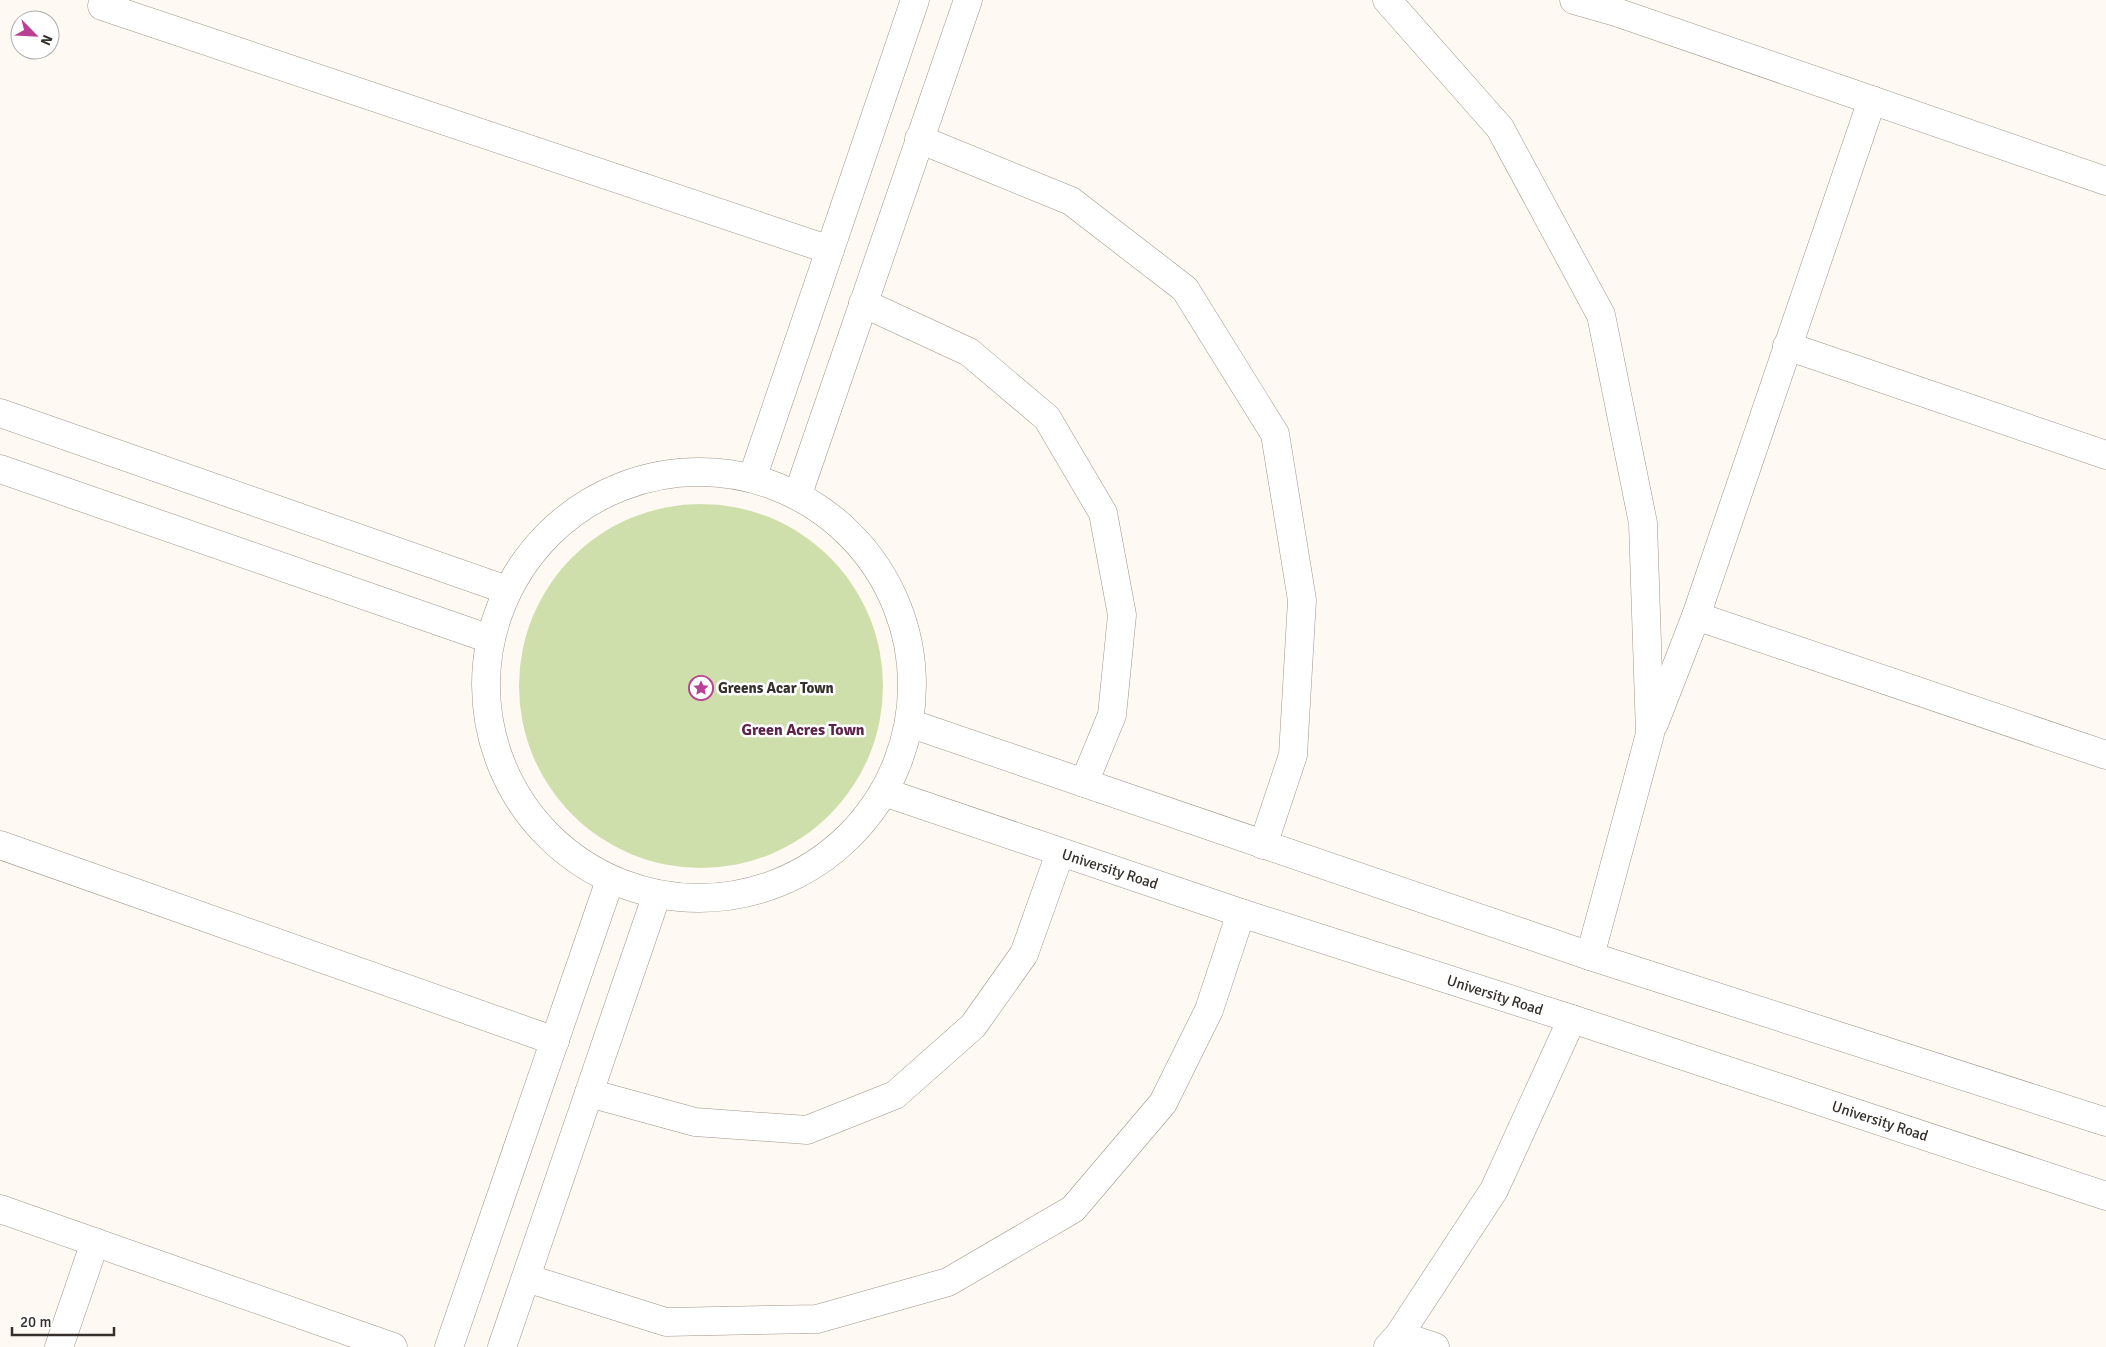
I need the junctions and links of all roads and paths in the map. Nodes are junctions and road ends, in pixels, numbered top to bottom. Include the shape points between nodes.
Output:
1 (915, 0) edge
2 (968, 0) edge
3 (1387, 0) edge
4 (1574, 0) edge
5 (102, 6) dead end
6 (1618, 6) edge
7 (1872, 100) junction
8 (919, 139) junction
9 (2106, 180) edge
10 (830, 250) junction
11 (862, 303) junction
12 (1787, 346) junction
13 (0, 413) edge
14 (2106, 455) edge
15 (0, 469) edge
16 (753, 476) junction
17 (798, 494) junction
18 (507, 590) junction
19 (1696, 616) junction
20 (490, 639) junction
21 (909, 723) junction
22 (1650, 734) junction
23 (2106, 755) edge
24 (1084, 783) junction
25 (884, 792) junction
26 (0, 845) edge
27 (1262, 845) junction
28 (1060, 853) junction
29 (610, 883) junction
30 (655, 900) junction
31 (1241, 913) junction
32 (1590, 956) junction
33 (1572, 1019) junction
34 (555, 1041) junction
35 (589, 1093) junction
36 (2106, 1122) edge
37 (2106, 1196) edge
38 (0, 1209) edge
39 (95, 1242) junction
40 (526, 1278) junction
41 (1393, 1341) edge
42 (59, 1347) edge
43 (393, 1347) edge
44 (449, 1347) edge
45 (502, 1347) edge
46 (1435, 1347) edge

1 - 10 street
2 - 8 street
3 - 22 street via 1500,128 1601,316 1643,522
4 - 6 street
5 - 10 street
6 - 7 street
7 - 9 street
7 - 12 street
8 - 11 street
8 - 27 street via 1070,201 1185,289 1275,434 1302,600 1292,756
10 - 16 street
11 - 17 street
11 - 24 street via 969,352 1048,418 1103,513 1122,614 1112,715
12 - 14 street
12 - 19 street
13 - 18 street
15 - 20 street
16 - 17 street
16 - 18 street via 680,471 610,490 550,531
17 - 21 street via 843,525 878,566 902,615 912,669
18 - 20 street
19 - 22 street
19 - 23 street
20 - 29 street via 490,733 518,801 567,854
21 - 24 street
21 - 25 street
22 - 32 street
24 - 27 street
25 - 28 street, University Road
25 - 30 street via 838,848 775,885
26 - 34 street
27 - 32 street
28 - 31 street, University Road
28 - 35 street via 1024,954 972,1026 895,1095 806,1130 694,1122
29 - 30 street
29 - 34 street
30 - 35 street
31 - 33 street, University Road
31 - 40 street via 1209,1010 1163,1103 1073,1209 948,1282 817,1319 666,1322
32 - 36 street
33 - 37 street, University Road
33 - 41 street via 1494,1190
34 - 44 street
35 - 40 street
38 - 39 street
39 - 42 street
39 - 43 street
40 - 45 street
41 - 46 street

